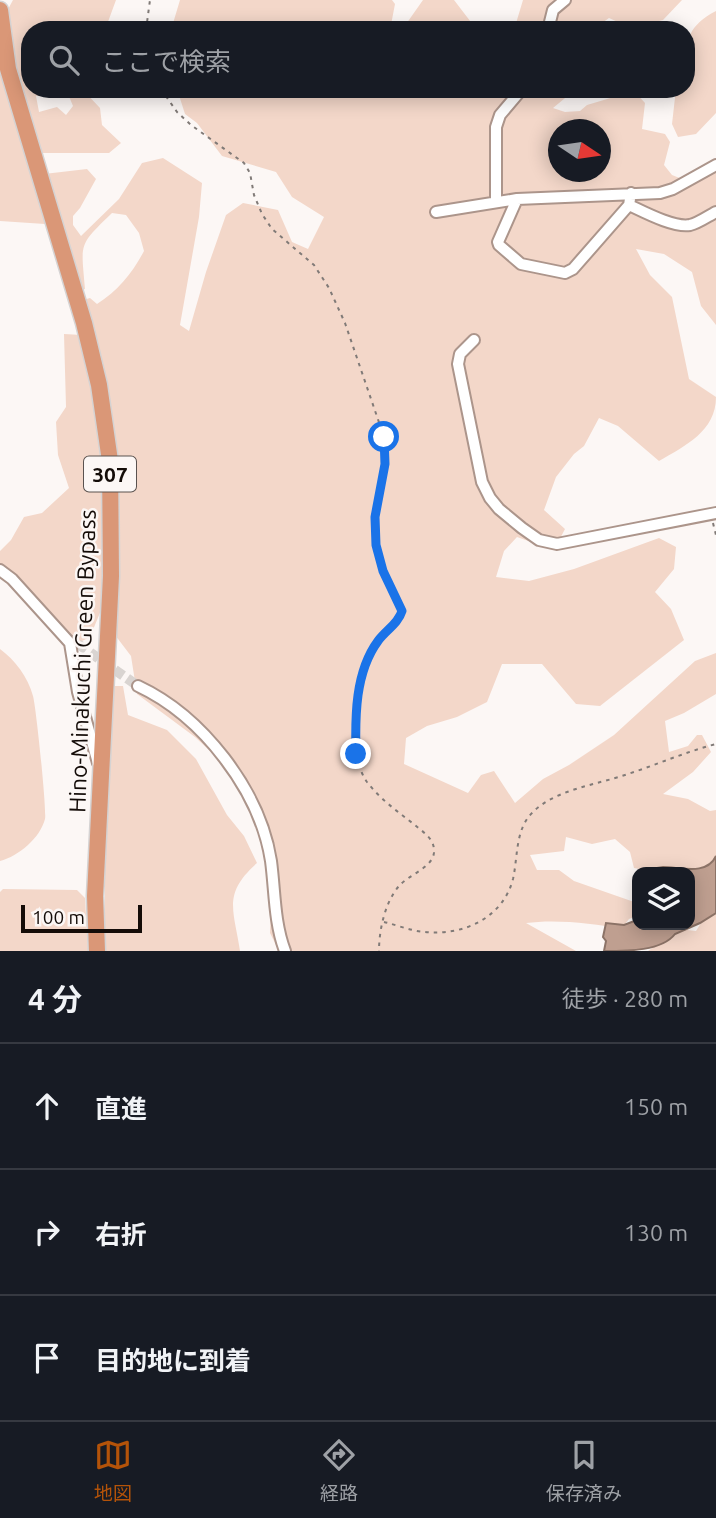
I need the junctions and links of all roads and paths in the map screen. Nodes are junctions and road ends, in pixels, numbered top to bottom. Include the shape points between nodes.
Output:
1 (150, 0) edge
2 (565, 0) edge
3 (0, 10) edge
4 (147, 21) edge
5 (550, 21) edge
6 (167, 98) edge
7 (514, 98) edge
8 (716, 165) edge
9 (631, 193) junction
10 (517, 199) junction
11 (496, 202) junction
12 (629, 205) junction
13 (436, 212) dead end
14 (716, 212) edge
15 (474, 340) dead end
16 (713, 514) edge
17 (716, 535) edge
18 (0, 570) edge
19 (138, 686) tunnel mouth
20 (716, 744) edge
21 (100, 769) junction
22 (383, 922) junction
23 (97, 951) edge
24 (285, 951) edge
25 (379, 951) edge

1 - 4 path
2 - 5 street via 553,9
3 - 21 highway, Hino-Minakuchi Green Bypass / 307 via 8,69 84,323 110,461 111,576
6 - 22 path via 191,125 244,163 272,229 314,265 329,288 384,437 376,545 402,611 368,658 358,694 356,754 365,779 430,838 434,849 429,864 398,887
7 - 11 street via 496,127
8 - 9 street via 673,189
9 - 10 street
9 - 12 street
10 - 11 street
10 - 12 street via 499,245 521,264 565,273 573,270
11 - 13 street
12 - 14 street via 684,225
15 - 16 street via 457,364 482,482 499,509 522,528 539,540 557,544
16 - 17 path
18 - 21 street via 74,644 78,692
19 - 24 street via 210,739 253,804 263,825
20 - 22 path via 546,802 532,812 525,821 508,893 494,913 476,925 424,932
21 - 23 highway, Hino-Minakuchi Green Bypass / 307
22 - 25 path

